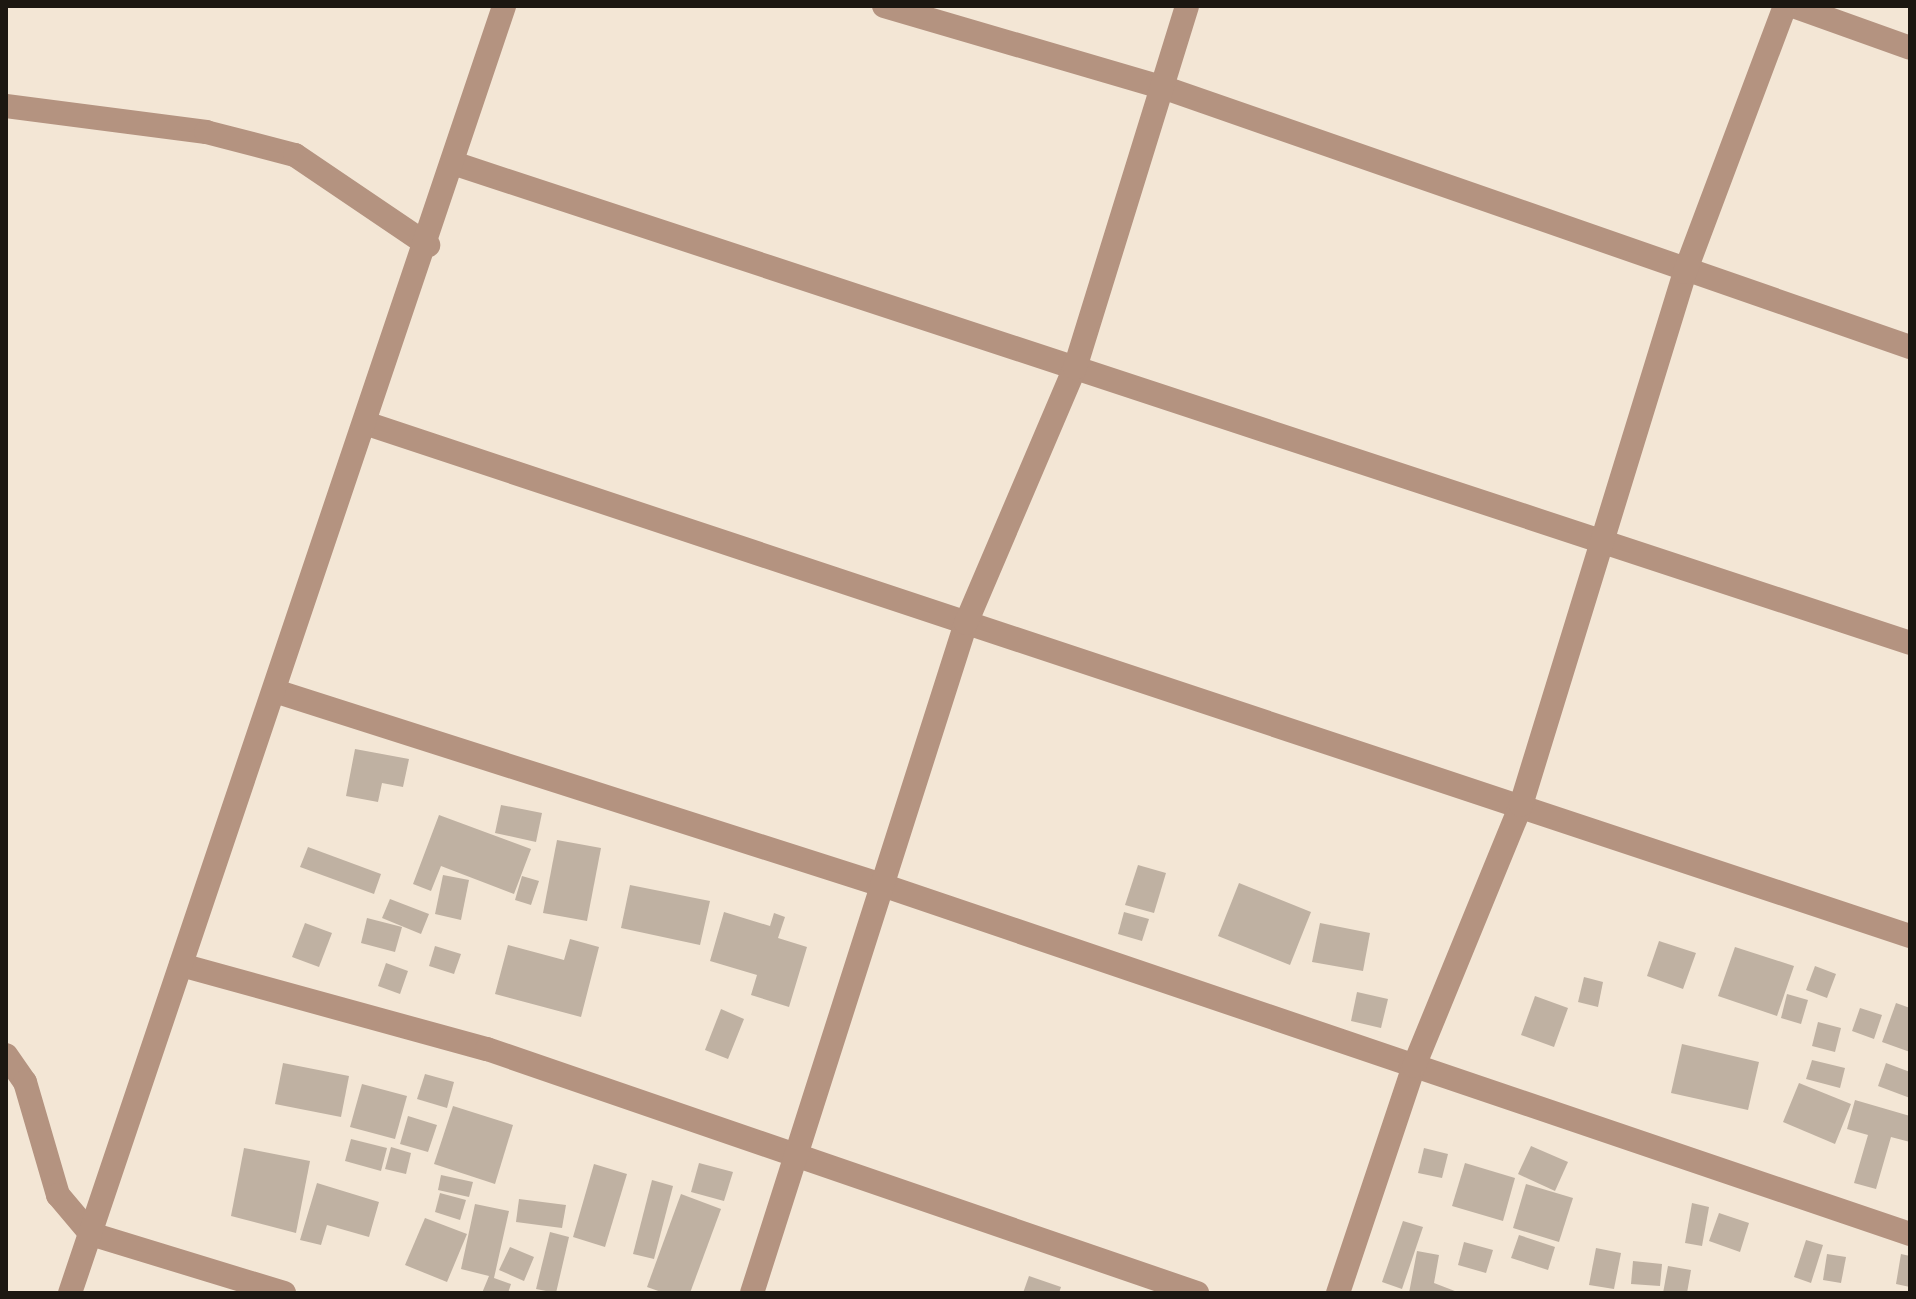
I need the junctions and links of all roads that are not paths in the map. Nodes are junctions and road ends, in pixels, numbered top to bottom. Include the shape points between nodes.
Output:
1 (504, 6) edge
2 (884, 6) edge
3 (1187, 6) edge
4 (1785, 6) edge
5 (1793, 6) edge
6 (1910, 48) edge
7 (1165, 88) junction
8 (6, 106) edge
9 (453, 163) junction
10 (428, 245) junction
11 (1685, 272) junction
12 (1910, 347) edge
13 (1075, 368) junction
14 (368, 424) junction
15 (1601, 538) junction
16 (966, 623) junction
17 (1910, 643) edge
18 (278, 692) junction
19 (1521, 805) junction
20 (882, 885) junction
21 (1910, 936) edge
22 (181, 965) junction
23 (6, 1055) edge
24 (1414, 1066) junction
25 (799, 1152) junction
26 (91, 1234) junction
27 (1910, 1234) edge
28 (70, 1293) edge
29 (284, 1293) edge
30 (752, 1293) edge
31 (1197, 1293) edge
32 (1338, 1293) edge

1 - 9 street
2 - 7 street
3 - 7 street
4 - 11 street
5 - 6 street
7 - 11 street
7 - 13 street
8 - 10 street via 206,132 295,155
9 - 10 street
9 - 13 street
10 - 14 street
11 - 12 street
11 - 15 street
13 - 15 street
13 - 16 street
14 - 16 street
14 - 18 street
15 - 17 street
15 - 19 street
16 - 19 street
16 - 20 street
18 - 20 street
18 - 22 street
19 - 21 street
19 - 24 street
20 - 24 street
20 - 25 street
22 - 25 street via 487,1049
22 - 26 street
23 - 26 street via 25,1082 58,1195
24 - 27 street
24 - 32 street
25 - 30 street
25 - 31 street
26 - 28 street
26 - 29 street

